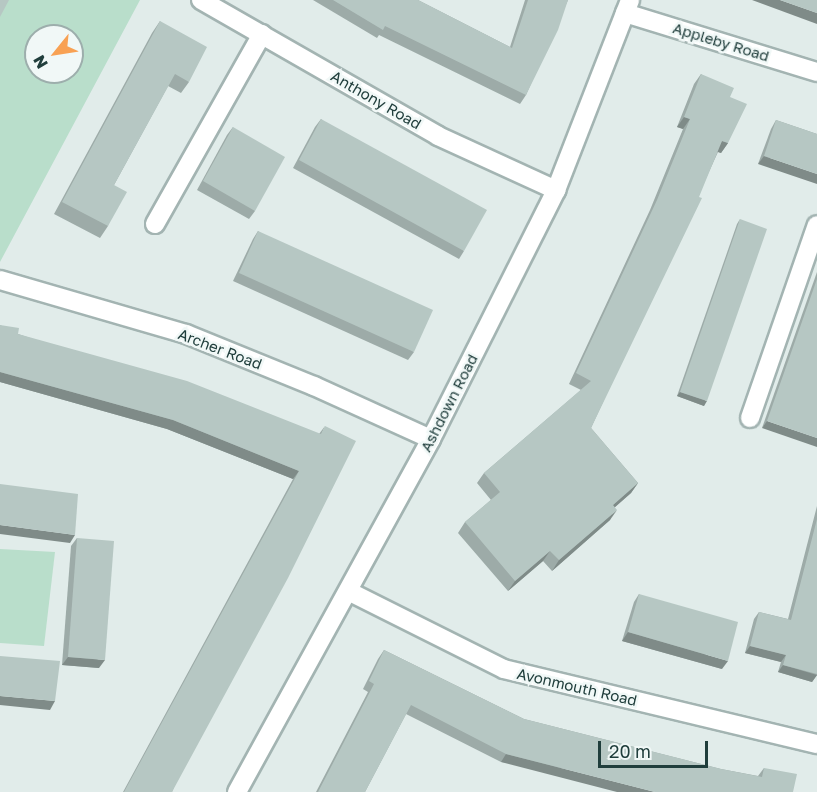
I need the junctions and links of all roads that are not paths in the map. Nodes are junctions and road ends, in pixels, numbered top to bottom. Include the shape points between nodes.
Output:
1 (201, 0) edge
2 (627, 7) edge
3 (262, 34) junction
4 (817, 72) edge
5 (556, 190) junction
6 (155, 224) dead end
7 (817, 225) edge
8 (0, 280) edge
9 (750, 418) dead end
10 (431, 439) junction
11 (350, 592) junction
12 (817, 744) edge
13 (237, 792) edge

1 - 3 street, Anthony Road
2 - 4 street, Appleby Road
2 - 5 street, Ashdown Road
3 - 5 street, Anthony Road via 438,136
3 - 6 street
5 - 10 street, Ashdown Road
7 - 9 street
8 - 10 street, Archer Road via 186,334
10 - 11 street, Ashdown Road
11 - 12 street, Avonmouth Road via 504,669
11 - 13 street, Ashdown Road

